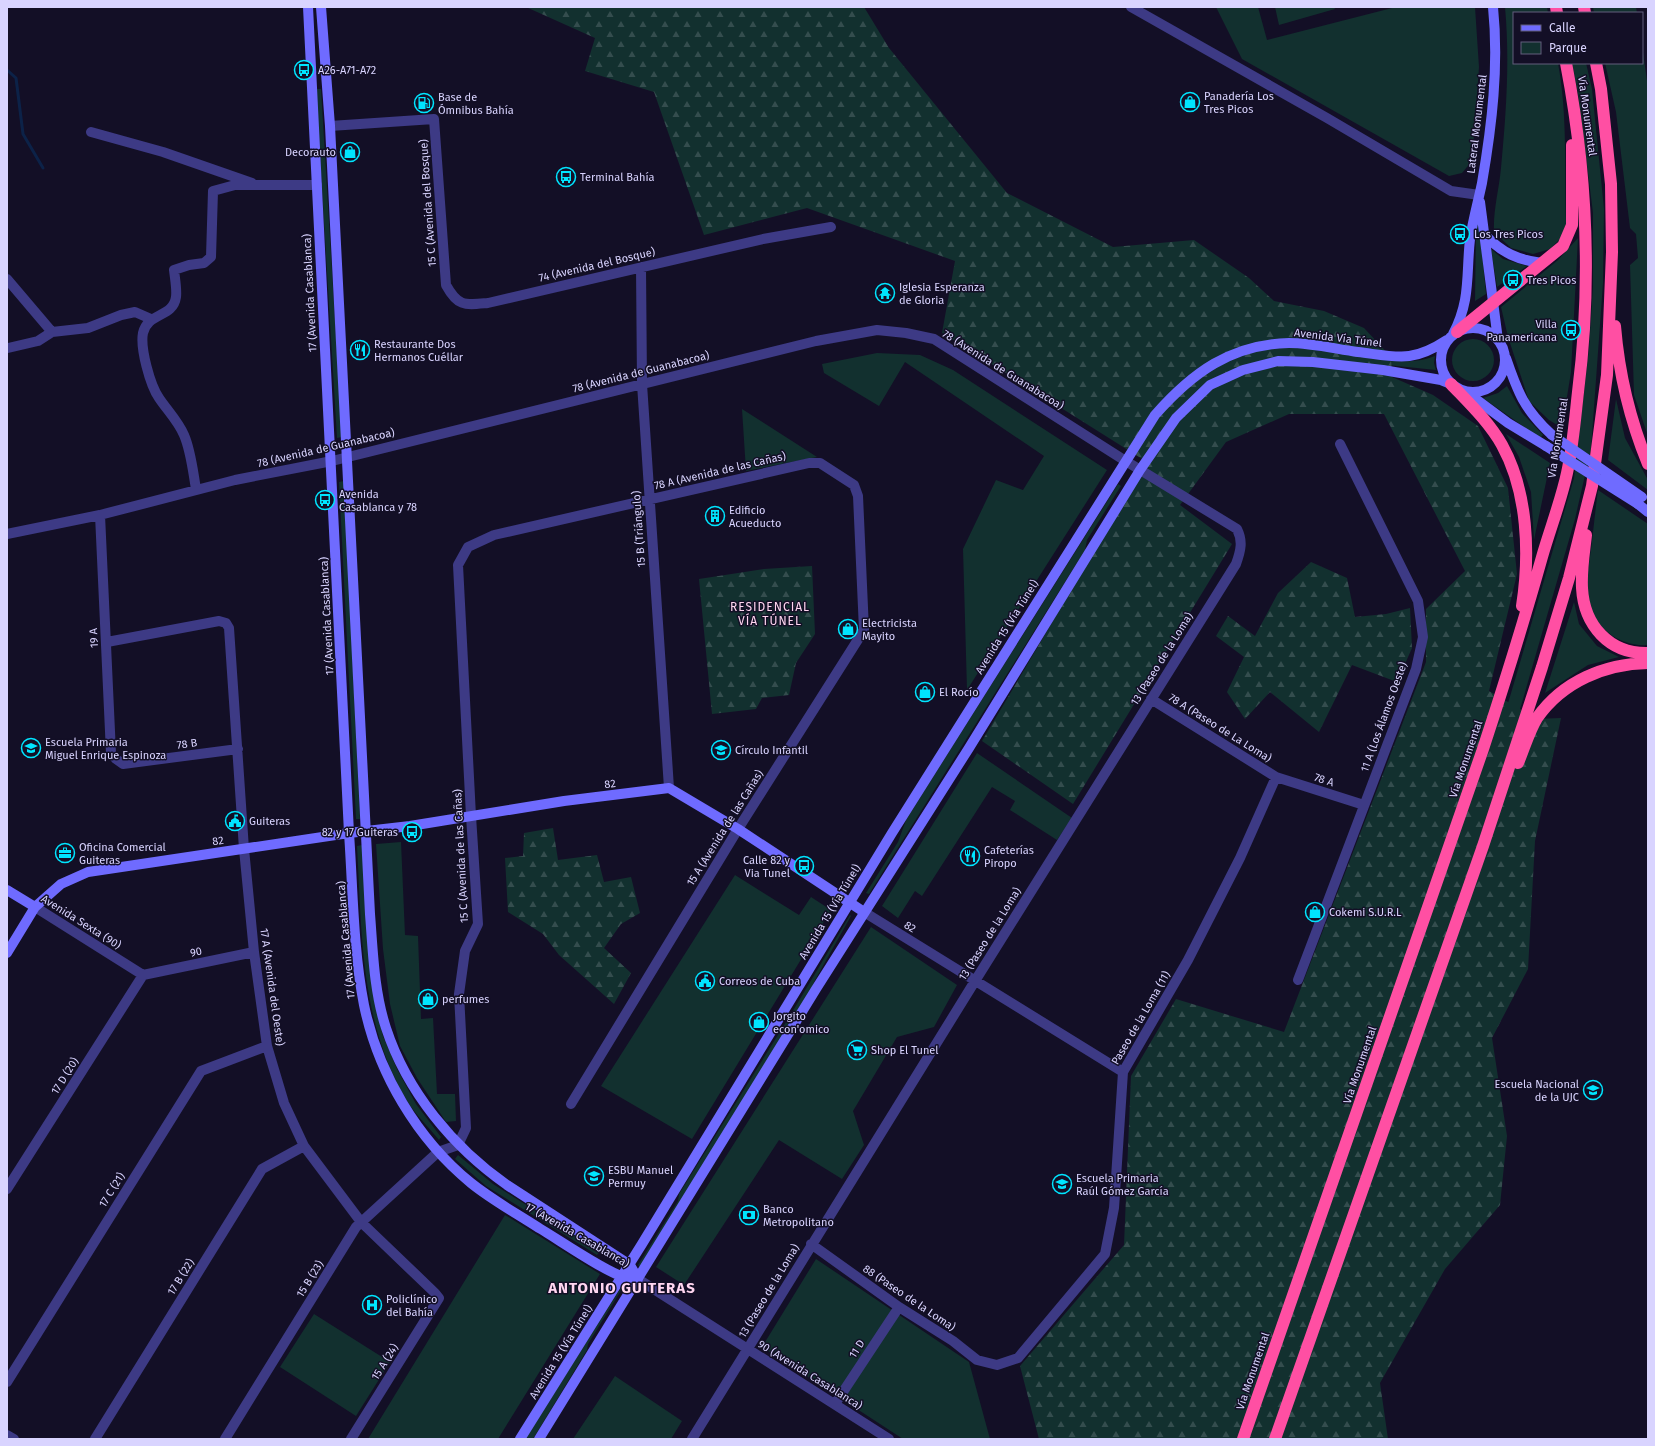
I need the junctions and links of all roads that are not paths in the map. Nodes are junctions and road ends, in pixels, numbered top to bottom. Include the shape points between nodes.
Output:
1 (308, 7) edge
2 (321, 7) edge
3 (1130, 7) edge
4 (1493, 7) edge
5 (311, 60) junction
6 (325, 64) junction
7 (1566, 64) edge
8 (1596, 64) edge
9 (1572, 94) junction
10 (330, 126) junction
11 (90, 132) dead end
12 (257, 185) junction
13 (317, 186) junction
14 (1479, 195) junction
15 (831, 227) dead end
16 (1485, 235) junction
17 (1542, 263) junction
18 (641, 267) junction
19 (1612, 274) junction
20 (7, 279) edge
21 (446, 285) joint
22 (1492, 302) junction
23 (151, 319) junction
24 (52, 332) junction
25 (1452, 336) junction
26 (1498, 340) junction
27 (8, 348) dead end
28 (1504, 352) junction
29 (642, 384) junction
30 (1451, 384) junction
31 (1465, 391) junction
32 (1151, 421) joint
33 (1340, 444) dead end
34 (347, 457) junction
35 (1124, 460) junction
36 (332, 461) junction
37 (1648, 464) edge
38 (1140, 470) junction
39 (854, 485) joint
40 (1592, 486) junction
41 (196, 489) junction
42 (649, 500) junction
43 (1642, 501) edge
44 (1648, 512) edge
45 (100, 515) junction
46 (1237, 528) joint
47 (7, 534) edge
48 (458, 565) joint
49 (106, 642) junction
50 (1648, 653) edge
51 (1512, 663) junction
52 (1648, 663) edge
53 (1151, 699) junction
54 (238, 749) junction
55 (116, 759) joint
56 (1276, 777) junction
57 (669, 788) junction
58 (1364, 805) junction
59 (471, 816) junction
60 (738, 829) junction
61 (367, 832) junction
62 (350, 833) junction
63 (1483, 846) junction
64 (244, 850) junction
65 (7, 890) edge
66 (849, 902) junction
67 (35, 907) junction
68 (864, 912) junction
69 (254, 952) junction
70 (7, 953) edge
71 (142, 975) junction
72 (1298, 980) dead end
73 (975, 981) junction
74 (267, 1046) junction
75 (1123, 1072) junction
76 (571, 1104) dead end
77 (458, 1145) junction
78 (304, 1146) junction
79 (438, 1152) junction
80 (7, 1189) edge
81 (361, 1222) junction
82 (811, 1244) junction
83 (630, 1265) junction
84 (622, 1277) junction
85 (638, 1279) junction
86 (438, 1298) joint
87 (899, 1307) junction
88 (748, 1350) junction
89 (997, 1365) joint
90 (7, 1382) edge
91 (835, 1404) junction
92 (7, 1435) edge
93 (14, 1439) edge
94 (96, 1439) edge
95 (225, 1439) edge
96 (351, 1439) edge
97 (520, 1439) edge
98 (539, 1439) edge
99 (692, 1439) edge
100 (889, 1439) edge
101 (1244, 1439) edge
102 (1275, 1439) edge

1 - 5 main road, 17 (Avenida Casablanca)
2 - 6 main road, 17 (Avenida Casablanca)
3 - 14 street via 1451,191
4 - 14 main road, Lateral Monumental via 1493,111
5 - 6 main road
5 - 13 main road, 17 (Avenida Casablanca)
6 - 10 main road, 17 (Avenida Casablanca)
7 - 9 highway, Vía Monumental
8 - 19 highway, Vía Monumental via 1611,184
9 - 17 highway via 1572,225 1563,246
9 - 51 highway, Vía Monumental via 1586,216 1587,285 1584,349 1567,473
10 - 21 street, 15 C (Avenida del Bosque) via 434,119
10 - 34 main road, 17 (Avenida Casablanca)
11 - 12 street via 163,152
12 - 13 street
12 - 23 street via 235,185 213,191 211,257 204,263 174,270 176,298 170,311
13 - 36 main road, 17 (Avenida Casablanca)
14 - 16 main road, Lateral Monumental
14 - 25 main road, Lateral Monumental via 1470,240 1466,301
15 - 18 street, 74 (Avenida del Bosque) via 762,239
16 - 17 main road via 1494,246 1508,255
16 - 22 main road, Lateral Monumental
17 - 22 highway
18 - 21 street, 74 (Avenida del Bosque) via 488,303 464,305 452,296
18 - 29 street, 15 B (Triángulo)
19 - 37 highway via 1622,386 1629,414
19 - 40 highway, Vía Monumental via 1607,375
20 - 24 street
22 - 25 highway
22 - 26 main road, Lateral Monumental
23 - 24 street via 136,312 88,328
23 - 41 street via 143,333 143,352 157,396 173,416 184,436
24 - 27 street via 38,341
25 - 26 main road via 1475,328 1488,332
25 - 30 main road via 1442,350 1441,360 1442,370
25 - 32 main road, Avenida Vía Túnel via 1431,351 1409,358 1289,343 1237,353 1204,368 1187,381
26 - 28 main road
28 - 31 main road via 1505,363 1496,383 1476,392
28 - 43 main road, bridge via 1525,407 1552,435
29 - 34 street, 78 (Avenida de Guanabacoa)
29 - 35 street, 78 (Avenida de Guanabacoa) via 816,341 877,330 906,333 934,339
29 - 42 street, 15 B (Triángulo)
30 - 31 main road
30 - 38 main road via 1383,370 1313,362 1278,361 1243,370 1210,385 1176,418
30 - 51 highway via 1482,418 1501,444 1510,462 1522,504 1526,556 1524,595
31 - 43 main road, bridge via 1508,423
32 - 35 main road, Avenida 15 (Vía Túnel)
33 - 58 street, 11 A (Los Álamos Oeste) via 1418,601 1423,637 1416,669
34 - 36 street, 78 (Avenida de Guanabacoa)
34 - 61 main road, 17 (Avenida Casablanca)
35 - 38 street, 78 (Avenida de Guanabacoa)
35 - 66 main road, Avenida 15 (Vía Túnel)
36 - 41 street, 78 (Avenida de Guanabacoa)
36 - 62 main road, 17 (Avenida Casablanca)
38 - 46 street, 78 (Avenida de Guanabacoa)
38 - 68 main road via 969,748
39 - 42 street, 78 A (Avenida de las Cañas) via 820,463 809,463
39 - 60 street, 15 A (Avenida de las Cañas) via 858,496 864,630
40 - 50 highway via 1583,571 1584,602 1596,629 1610,644 1627,652
40 - 63 highway, Vía Monumental via 1569,578 1542,668
41 - 45 street, 78 (Avenida de Guanabacoa)
42 - 48 street, 78 A (Avenida de las Cañas) via 494,535 468,547
42 - 57 street, 15 B (Triángulo)
43 - 44 main road
45 - 47 street, 78 (Avenida de Guanabacoa)
45 - 49 street, 19 A
46 - 53 street, 13 (Paseo de la Loma) via 1241,538 1241,550 1236,564
48 - 59 street, 15 C (Avenida de las Cañas)
49 - 54 street, 17 A (Avenida del Oeste) via 211,622 226,623 230,628
49 - 55 street, 19 A via 111,753
51 - 101 highway, Vía Monumental
52 - 63 highway via 1630,663 1601,670 1582,678 1553,699 1537,719
53 - 56 street, 78 A (Paseo de La Loma)
53 - 73 street, 13 (Paseo de la Loma)
54 - 55 street, 78 B via 123,764
54 - 64 street, 17 A (Avenida del Oeste)
56 - 58 street, 78 A
56 - 75 street, Paseo de la Loma (11) via 1240,858 1188,960
57 - 59 main road, 82
57 - 60 main road, 82
58 - 72 street, 11 A (Los Álamos Oeste)
59 - 61 main road, 82
59 - 77 street, 15 C (Avenida de las Cañas) via 478,924 465,951 459,994 467,1121
60 - 66 main road, 82
60 - 76 street, 15 A (Avenida de las Cañas)
61 - 62 main road, 82
61 - 77 main road, 17 (Avenida Casablanca) via 373,956 378,998 386,1028 396,1055 422,1099
62 - 64 main road, 82
62 - 79 main road, 17 (Avenida Casablanca) via 358,959 364,1005 376,1049 400,1100
63 - 102 highway, Vía Monumental
64 - 67 main road, 82 via 88,872 61,884
64 - 69 street, 17 A (Avenida del Oeste)
65 - 67 main road, Avenida Sexta (90)
66 - 68 main road, 82
66 - 83 main road, Avenida 15 (Vía Túnel)
67 - 70 main road, 82
67 - 71 street, Avenida Sexta (90)
68 - 73 street, 82
68 - 85 main road
69 - 71 street, 90
69 - 74 street, 17 A (Avenida del Oeste)
71 - 80 street, 17 D (20)
73 - 75 street, 82
73 - 82 street, 13 (Paseo de la Loma)
74 - 78 street, 17 A (Avenida del Oeste) via 284,1103
74 - 90 street, 17 C (21) via 201,1071
75 - 89 street, Paseo de la Loma (11) via 1114,1208 1105,1254 1018,1358
77 - 79 street
77 - 83 main road, 17 (Avenida Casablanca) via 489,1173
78 - 81 street, 17 A (Avenida del Oeste)
78 - 94 street, 17 B (22) via 262,1169
79 - 81 street, 15 B (23)
79 - 84 main road, 17 (Avenida Casablanca) via 471,1183 498,1202
81 - 86 street, 17 A (Avenida del Oeste)
81 - 95 street, 15 B (23)
82 - 87 street, 88 (Paseo de la Loma)
82 - 88 street, 13 (Paseo de la Loma)
83 - 84 main road, Avenida 15 (Vía Túnel)
83 - 85 main road, 17 (Avenida Casablanca)
84 - 85 main road, 17 (Avenida Casablanca)
84 - 97 main road, Avenida 15 (Vía Túnel)
85 - 88 street, 90 (Avenida Casablanca)
85 - 98 main road
86 - 96 street, 15 A (24)
87 - 89 street, 88 (Paseo de la Loma) via 953,1341 977,1360
87 - 91 street, 11 D
88 - 91 street, 90 (Avenida Casablanca)
88 - 99 street, 13 (Paseo de la Loma)
91 - 100 street, 90 (Avenida Casablanca)
92 - 93 street

